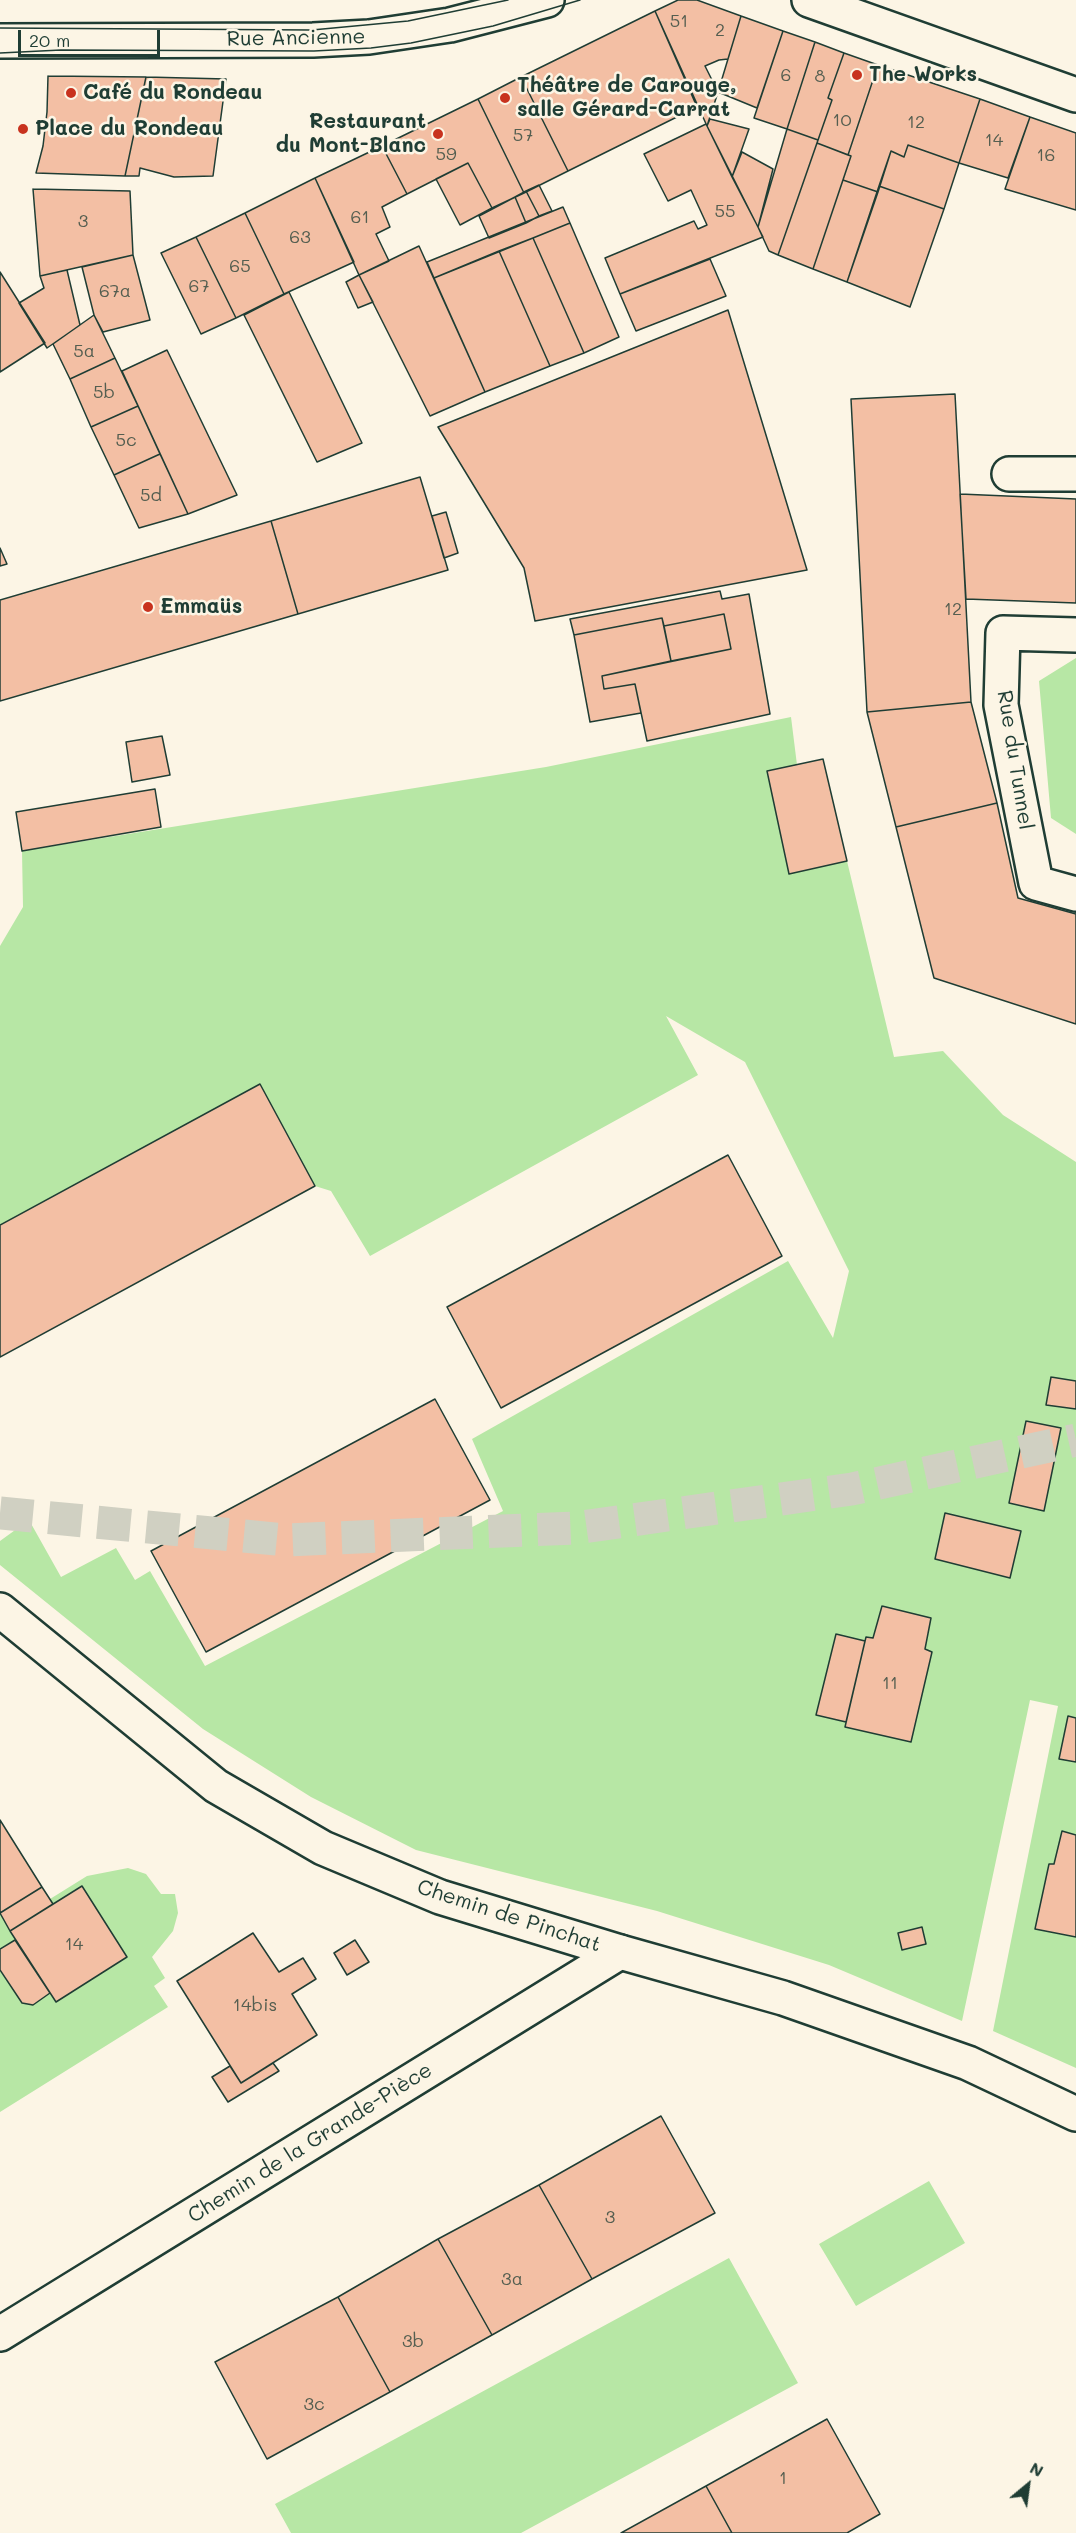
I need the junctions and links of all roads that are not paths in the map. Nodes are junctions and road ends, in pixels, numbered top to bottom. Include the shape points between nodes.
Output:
1 (547, 0) edge
2 (809, 0) edge
3 (2, 40) edge
4 (1076, 95) edge
5 (1009, 474) dead end
6 (1076, 474) edge
7 (1076, 635) edge
8 (1076, 894) edge
9 (0, 1610) edge
10 (620, 1952) junction
11 (1076, 2114) edge
12 (0, 2334) edge

1 - 3 street, Rue Ancienne via 450,24 369,37
2 - 4 street
5 - 6 street
7 - 8 street, Rue du Tunnel via 1003,633 1001,705 1036,883
9 - 10 street, Chemin de Pinchat via 216,1786 323,1848 440,1896
10 - 11 street, Chemin de Pinchat via 783,1998 968,2063
10 - 12 street, Chemin de la Grande-Pièce

